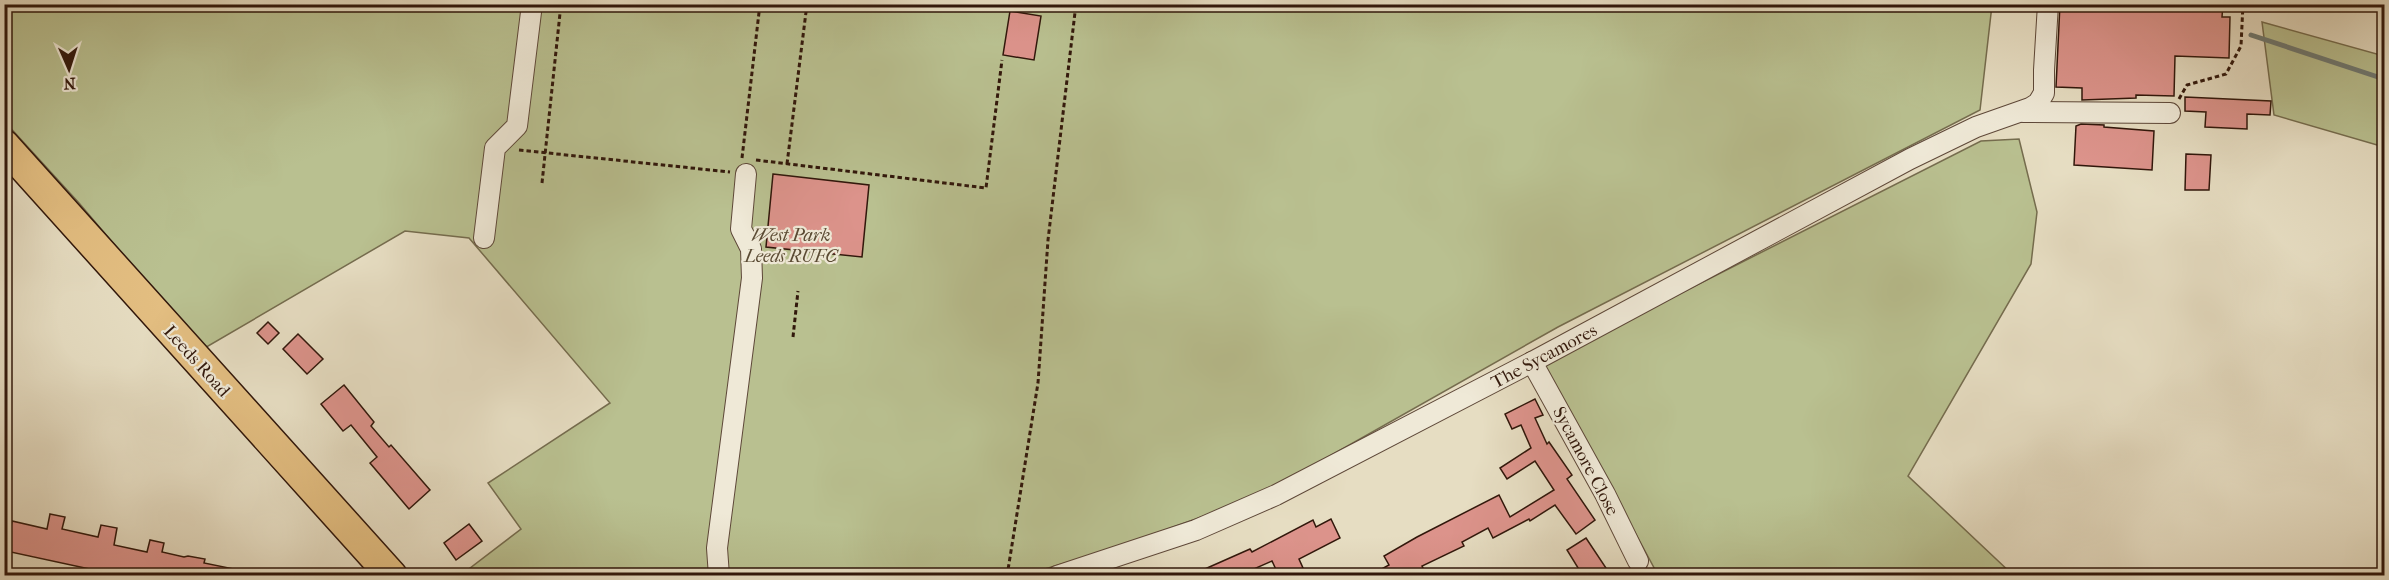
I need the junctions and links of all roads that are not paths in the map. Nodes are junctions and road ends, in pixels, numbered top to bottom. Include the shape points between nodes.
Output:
1 (532, 4) edge
2 (2049, 4) edge
3 (2020, 112) junction
4 (2170, 113) road end
5 (4, 145) edge
6 (747, 169) road end
7 (484, 238) dead end
8 (1532, 362) junction
9 (1638, 561) dead end
10 (392, 576) edge
11 (719, 576) edge
12 (1057, 576) edge

1 - 7 street via 517,126 495,148
2 - 3 street via 2044,93 2038,103
3 - 4 street
3 - 8 street, The Sycamores via 1977,127 1910,159
5 - 10 highway, Leeds Road
6 - 11 street via 741,229 751,249 752,278 717,548
8 - 9 street, Sycamore Close
8 - 12 street, The Sycamores via 1276,495 1196,530

